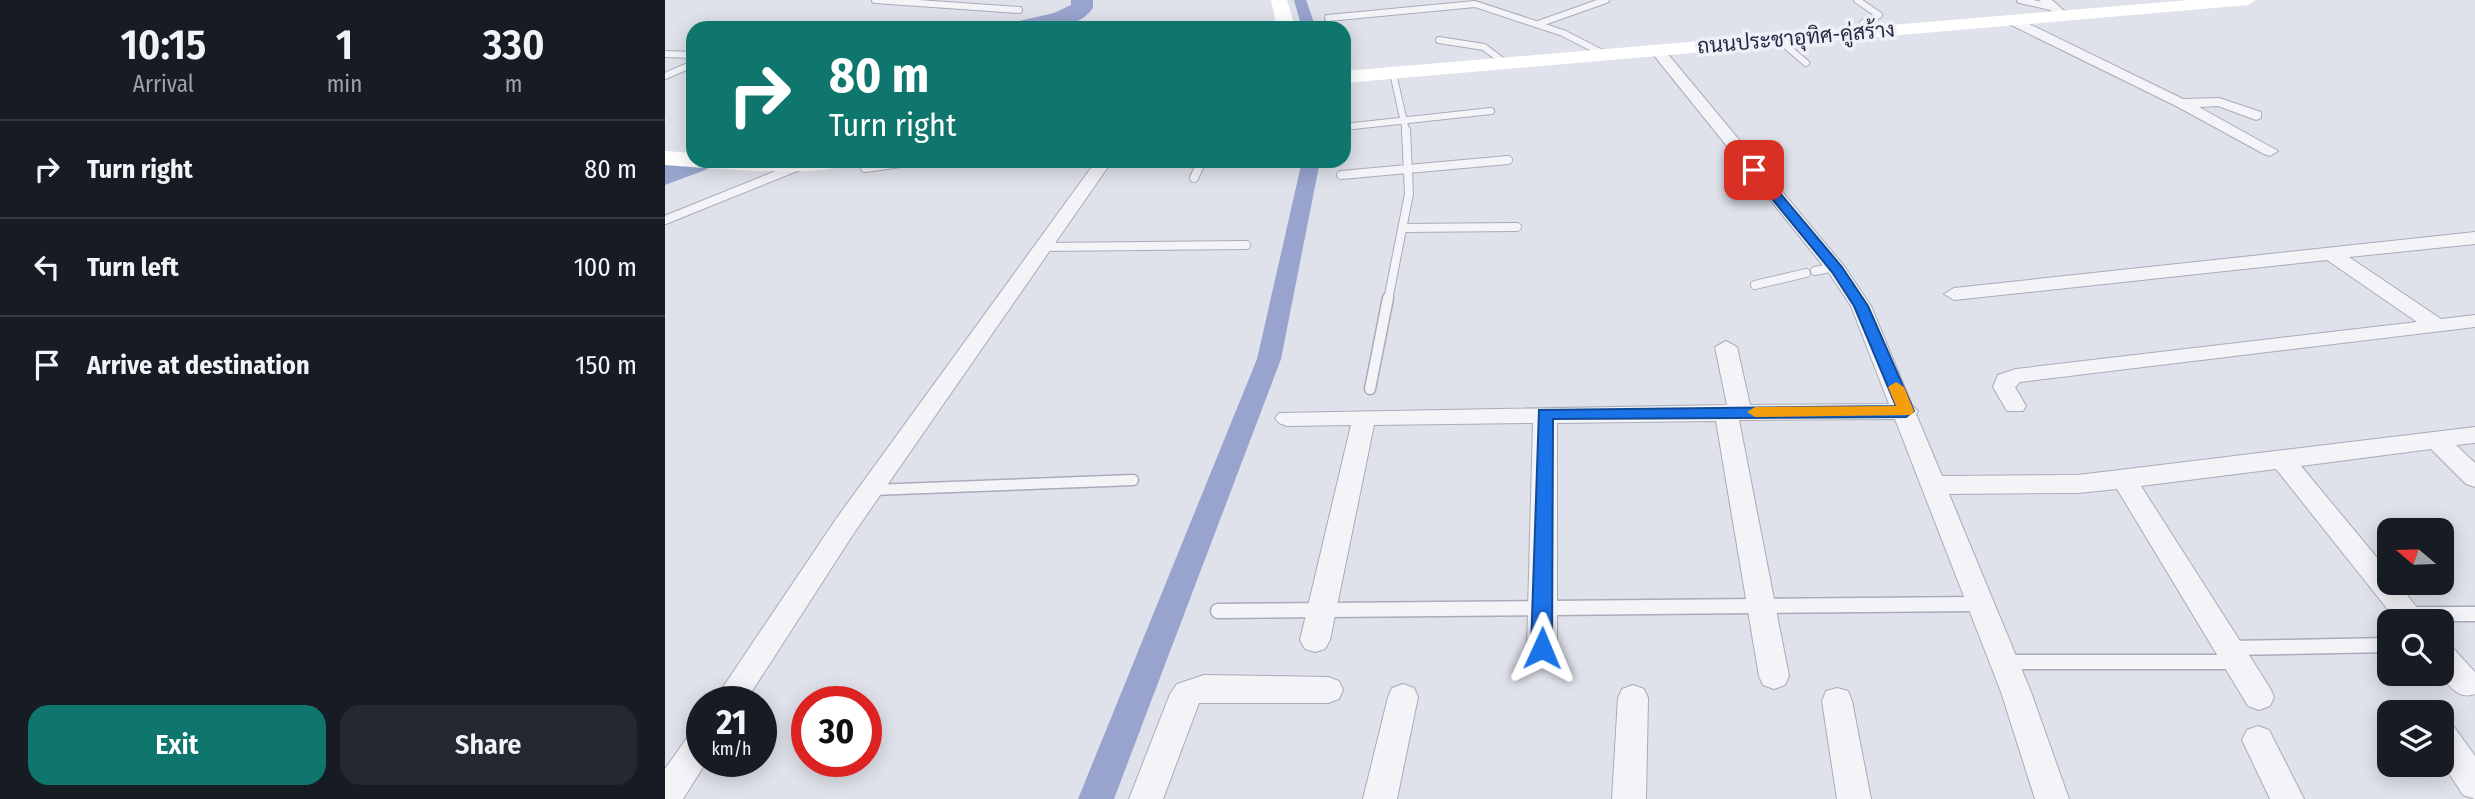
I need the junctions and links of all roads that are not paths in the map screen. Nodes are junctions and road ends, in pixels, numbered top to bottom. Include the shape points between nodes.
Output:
1 (875, 0) edge
2 (1279, 0) edge
3 (1606, 0) edge
4 (1857, 0) edge
5 (2020, 0) edge
6 (2248, 0) edge
7 (2202, 2) edge
8 (2054, 8) edge
9 (1019, 10) dead end
10 (1328, 18) dead end
11 (2011, 20) junction
12 (1284, 21) edge
13 (1538, 24) junction
14 (1865, 32) junction
15 (1778, 39) junction
16 (1439, 40) dead end
17 (1657, 50) junction
18 (665, 54) edge
19 (1604, 54) junction
20 (686, 55) edge
21 (1505, 62) junction
22 (1807, 63) dead end
23 (686, 67) edge
24 (1393, 73) junction
25 (665, 76) edge
26 (1351, 76) edge
27 (2181, 103) junction
28 (1491, 111) dead end
29 (2256, 115) dead end
30 (1403, 120) junction
31 (1351, 126) edge
32 (2270, 151) dead end
33 (1508, 160) dead end
34 (792, 168) edge
35 (1099, 168) edge
36 (1199, 168) edge
37 (1409, 168) junction
38 (1341, 175) dead end
39 (1194, 178) dead end
40 (665, 220) edge
41 (1517, 227) dead end
42 (1403, 228) junction
43 (2475, 238) edge
44 (1246, 245) dead end
45 (1043, 247) junction
46 (2330, 253) junction
47 (1819, 270) junction
48 (1755, 285) dead end
49 (1954, 294) dead end
50 (2475, 321) edge
51 (2436, 325) junction
52 (1726, 348) dead end
53 (1370, 389) dead end
54 (2015, 406) dead end
55 (1906, 411) junction
56 (1733, 412) junction
57 (1545, 414) junction
58 (1364, 417) junction
59 (1287, 418) dead end
60 (2475, 435) edge
61 (2436, 440) junction
62 (2282, 460) junction
63 (2475, 478) edge
64 (2124, 479) junction
65 (1133, 480) dead end
66 (1935, 485) junction
67 (871, 490) junction
68 (1981, 604) junction
69 (1763, 605) junction
70 (1542, 608) junction
71 (2403, 609) edge
72 (1321, 610) junction
73 (1218, 611) dead end
74 (2475, 614) edge
75 (2454, 615) edge
76 (1315, 640) dead end
77 (2377, 646) edge
78 (1542, 648) dead end
79 (2231, 655) junction
80 (2003, 662) junction
81 (2454, 670) edge
82 (1774, 677) dead end
83 (2467, 684) dead end
84 (739, 686) edge
85 (1328, 690) dead end
86 (1403, 697) dead end
87 (2259, 697) dead end
88 (1633, 698) dead end
89 (1837, 701) dead end
90 (2257, 740) dead end
91 (2454, 753) edge
92 (686, 765) edge
93 (2475, 784) edge
94 (665, 797) edge
95 (1146, 799) edge
96 (1380, 799) edge
97 (1629, 799) edge
98 (1854, 799) edge
99 (2052, 799) edge
100 (2287, 799) edge

1 - 9 lane
2 - 12 main road
3 - 13 lane
4 - 14 lane via 1879,15 1863,23
5 - 8 lane
6 - 7 main road, ถนนประชาอุทิศ-คู่สร้าง
7 - 8 main road, ถนนประชาอุทิศ-คู่สร้าง
8 - 11 main road, ถนนประชาอุทิศ-คู่สร้าง
10 - 13 lane via 1475,4
11 - 14 main road, ถนนประชาอุทิศ-คู่สร้าง
11 - 27 street
13 - 19 lane
14 - 15 main road, ถนนประชาอุทิศ-คู่สร้าง
15 - 17 main road, ถนนประชาอุทิศ-คู่สร้าง
15 - 22 lane
16 - 21 lane via 1484,47
17 - 19 main road, ถนนประชาอุทิศ-คู่สร้าง
17 - 47 street
18 - 20 lane
19 - 21 main road, ถนนประชาอุทิศ-คู่สร้าง
21 - 24 main road, ถนนประชาอุทิศ-คู่สร้าง
23 - 25 lane
24 - 26 main road, ถนนประชาอุทิศ-คู่สร้าง
24 - 30 lane
27 - 29 street via 2220,102
27 - 32 street
28 - 30 lane
30 - 31 lane
30 - 37 lane
33 - 37 lane
34 - 40 lane
35 - 45 street
36 - 39 lane
37 - 38 lane
37 - 42 lane
41 - 42 lane
42 - 53 lane
43 - 46 street
44 - 45 lane
45 - 67 street
46 - 49 street
46 - 51 street
47 - 48 lane
47 - 55 street via 1861,306
50 - 51 street
51 - 54 street via 2016,376 2006,380 2004,387
52 - 56 street
55 - 56 street
55 - 66 street
56 - 57 street
56 - 69 street
57 - 58 street
57 - 70 street
58 - 59 street
58 - 72 street
60 - 61 street
61 - 62 street
61 - 63 street
62 - 64 street
62 - 71 street
64 - 66 street via 2078,484
64 - 79 street
65 - 67 lane
66 - 68 street
67 - 84 street
68 - 69 lane
68 - 80 street
69 - 70 lane
69 - 82 street
70 - 72 lane
70 - 78 street
72 - 73 lane
72 - 76 street
74 - 75 lane
77 - 79 lane
79 - 80 lane
79 - 87 street
80 - 99 street
81 - 83 street
85 - 95 street via 1204,688 1188,694
86 - 96 street
88 - 97 street
89 - 98 street
90 - 100 street
91 - 93 street
92 - 94 street

